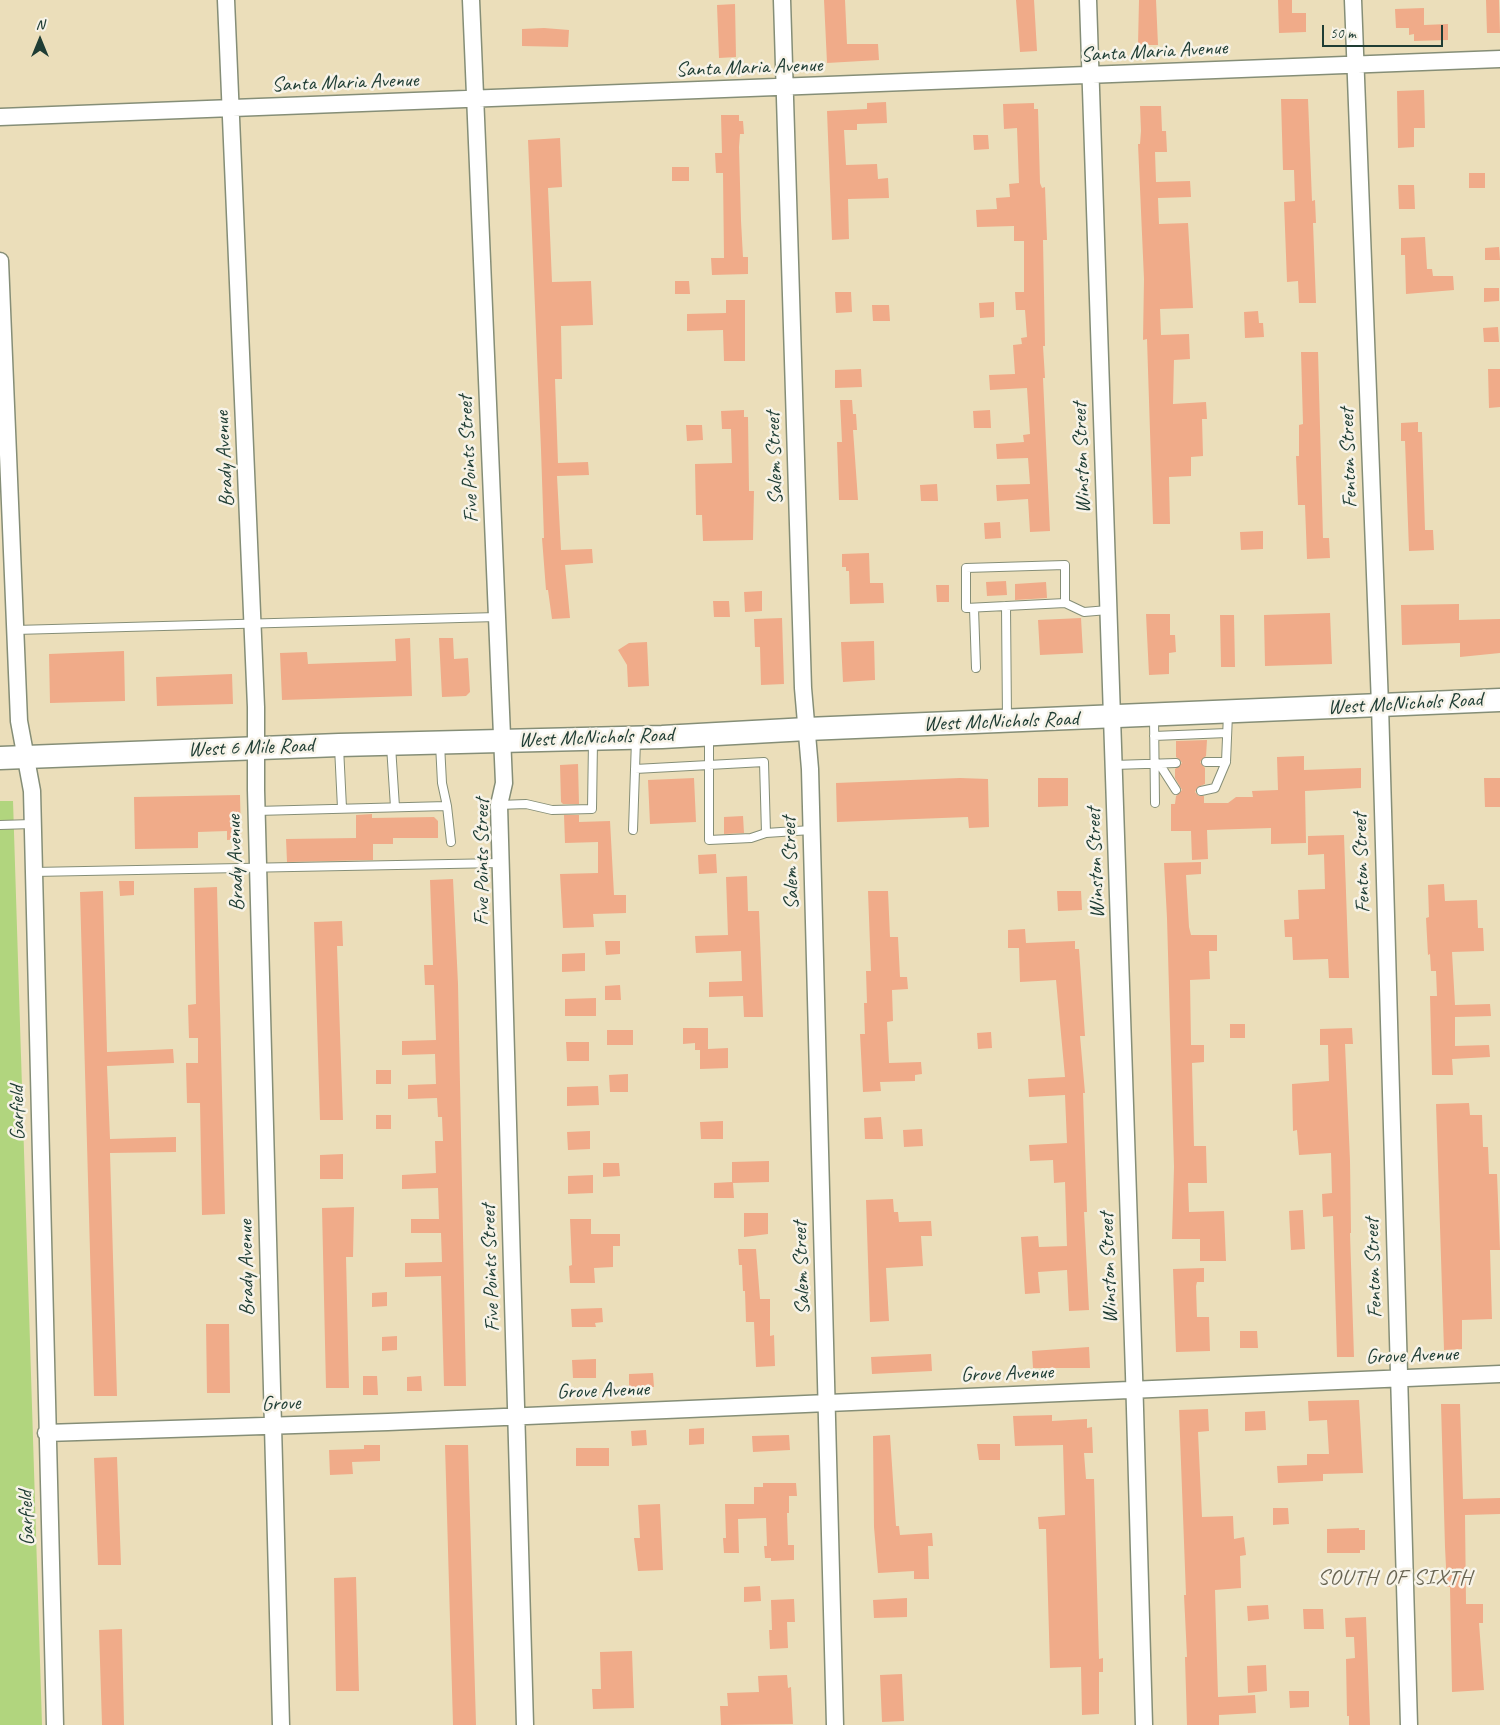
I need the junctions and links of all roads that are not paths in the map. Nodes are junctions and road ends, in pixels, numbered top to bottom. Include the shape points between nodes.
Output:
1 (226, 0) edge
2 (471, 0) edge
3 (782, 0) edge
4 (1088, 0) edge
5 (1353, 0) edge
6 (1500, 59) edge
7 (1355, 64) junction
8 (1090, 76) junction
9 (785, 88) junction
10 (474, 100) junction
11 (230, 107) junction
12 (0, 117) edge
13 (0, 261) edge
14 (1065, 603) junction
15 (1006, 606) junction
16 (974, 608) junction
17 (1109, 610) junction
18 (497, 617) junction
19 (253, 623) junction
20 (15, 630) junction
21 (976, 668) dead end
22 (1500, 700) edge
23 (1380, 705) junction
24 (1112, 717) junction
25 (1007, 722) junction
26 (1228, 723) junction
27 (1154, 726) junction
28 (807, 729) junction
29 (709, 735) junction
30 (636, 738) junction
31 (593, 739) junction
32 (501, 741) junction
33 (440, 743) junction
34 (391, 744) junction
35 (339, 745) junction
36 (256, 748) junction
37 (27, 757) junction
38 (0, 758) edge
39 (1206, 762) dead end
40 (1226, 762) junction
41 (1176, 763) dead end
42 (708, 765) junction
43 (1114, 765) junction
44 (1157, 765) junction
45 (635, 768) junction
46 (1176, 790) dead end
47 (1201, 791) dead end
48 (1155, 803) dead end
49 (499, 805) junction
50 (447, 806) junction
51 (395, 807) junction
52 (342, 808) junction
53 (256, 811) junction
54 (32, 824) junction
55 (0, 825) edge
56 (633, 830) dead end
57 (811, 830) junction
58 (766, 833) junction
59 (451, 842) dead end
60 (501, 863) junction
61 (258, 868) junction
62 (33, 872) junction
63 (1500, 1374) edge
64 (1398, 1378) junction
65 (1134, 1390) junction
66 (827, 1404) junction
67 (516, 1415) junction
68 (272, 1426) junction
69 (46, 1433) junction
70 (55, 1725) edge
71 (281, 1725) edge
72 (525, 1725) edge
73 (835, 1725) edge
74 (1144, 1725) edge
75 (1410, 1725) edge

1 - 11 street, Brady Avenue
2 - 10 street, Five Points Street
3 - 9 street, Salem Street
4 - 8 street, Winston Street
5 - 7 street, Fenton Street
6 - 7 street, Santa Maria Avenue
7 - 8 street, Santa Maria Avenue
7 - 23 street, Fenton Street
8 - 9 street, Santa Maria Avenue
8 - 17 street, Winston Street
9 - 10 street, Santa Maria Avenue
9 - 28 street, Salem Street via 803,688
10 - 11 street, Santa Maria Avenue
10 - 18 street, Five Points Street
11 - 12 street, Santa Maria Avenue
11 - 19 street, Brady Avenue
13 - 20 street, Garfield
14 - 15 lane
14 - 16 lane via 1065,566 966,568 966,608
14 - 17 lane via 1084,612
15 - 16 lane
15 - 25 lane
16 - 21 lane
17 - 24 street, Winston Street
18 - 19 lane
18 - 32 street, Five Points Street
19 - 20 lane
19 - 36 street, Brady Avenue
20 - 37 street, Garfield via 19,721
22 - 23 main road, West McNichols Road
23 - 26 main road, West McNichols Road
23 - 64 street, Fenton Street
24 - 25 main road, West McNichols Road
24 - 27 main road, West McNichols Road
24 - 43 street, Winston Street
25 - 28 main road, West McNichols Road
26 - 27 main road, West McNichols Road
26 - 40 lane
27 - 44 lane
28 - 29 main road, West McNichols Road
28 - 57 street, Salem Street
29 - 30 main road, West McNichols Road
29 - 42 lane
30 - 31 main road, West McNichols Road
30 - 45 lane
31 - 32 main road, West McNichols Road
31 - 49 lane via 592,809 552,810 526,804
32 - 33 main road, West 6 Mile Road
32 - 49 street, Five Points Street via 504,782
33 - 34 main road, West 6 Mile Road
33 - 50 lane
34 - 35 main road, West 6 Mile Road
34 - 51 lane
35 - 36 main road, West 6 Mile Road
35 - 52 lane
36 - 37 main road, West 6 Mile Road
36 - 53 street, Brady Avenue
37 - 38 main road, West 6 Mile Road
37 - 54 street, Garfield
39 - 40 lane
40 - 47 lane via 1215,788
41 - 44 lane
42 - 45 lane
42 - 58 lane via 764,762
42 - 58 lane via 709,840 751,838
43 - 44 lane
43 - 65 street, Winston Street
44 - 46 lane
44 - 48 lane
45 - 56 lane
49 - 60 street, Five Points Street
50 - 51 lane
50 - 59 lane
51 - 52 lane
52 - 53 lane
53 - 61 street, Brady Avenue
54 - 55 lane
54 - 62 street, Garfield
57 - 58 lane
57 - 66 street, Salem Street
60 - 61 lane
60 - 67 street, Five Points Street
61 - 62 lane
61 - 68 street, Brady Avenue
62 - 69 street, Garfield
63 - 64 street, Grove Avenue
64 - 65 street, Grove Avenue
64 - 75 street, Fenton Street
65 - 66 street, Grove Avenue
65 - 74 street, Winston Street
66 - 67 street, Grove Avenue
66 - 73 street, Salem Street
67 - 68 street, Grove
67 - 72 street, Five Points Street
68 - 69 street, Grove
68 - 71 street, Brady Avenue
69 - 70 street, Garfield

